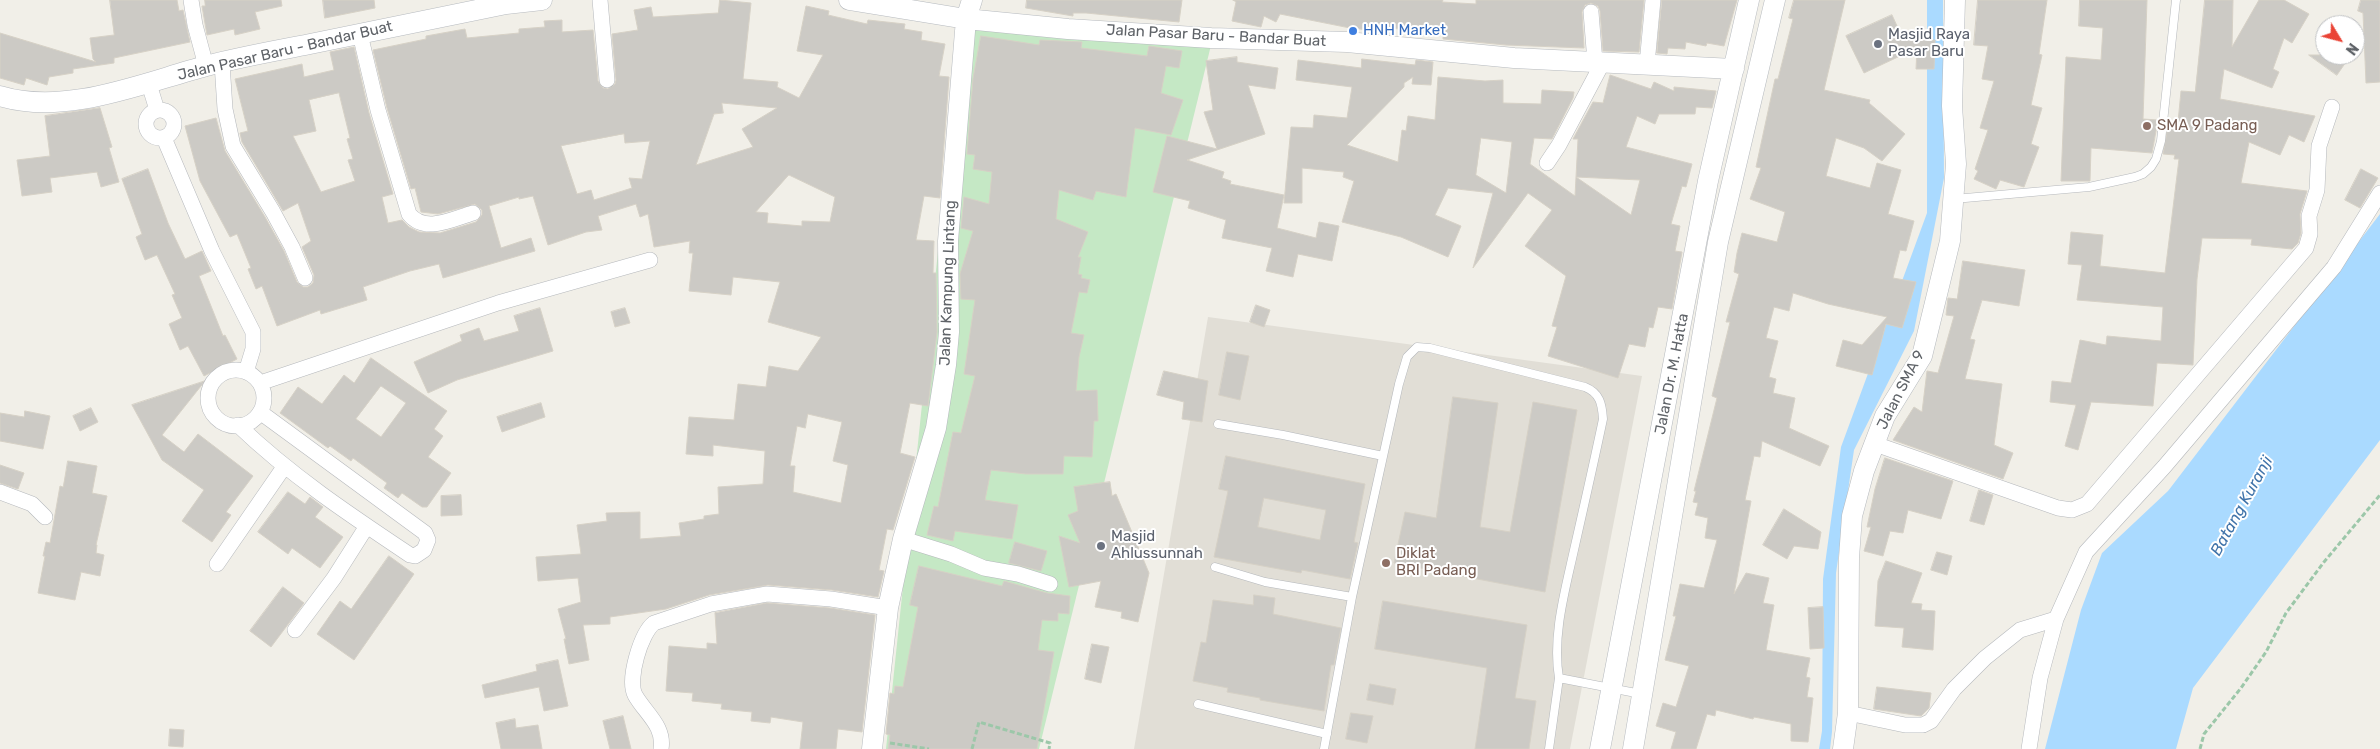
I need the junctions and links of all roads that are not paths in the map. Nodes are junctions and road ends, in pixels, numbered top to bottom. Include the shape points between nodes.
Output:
1 (191, 0) edge
2 (542, 0) edge
3 (600, 0) edge
4 (849, 0) edge
5 (972, 0) edge
6 (1654, 0) edge
7 (1749, 0) edge
8 (1775, 0) edge
9 (1955, 0) edge
10 (2176, 0) edge
11 (1591, 12) dead end
12 (966, 19) junction
13 (360, 34) junction
14 (1599, 62) junction
15 (214, 64) junction
16 (1647, 64) junction
17 (1734, 69) junction
18 (607, 80) dead end
19 (149, 84) junction
20 (0, 96) edge
21 (2332, 106) dead end
22 (1547, 163) dead end
23 (2380, 193) edge
24 (1954, 198) junction
25 (473, 213) dead end
26 (650, 260) dead end
27 (305, 278) dead end
28 (1677, 344) junction
29 (1699, 348) junction
30 (246, 372) junction
31 (260, 384) junction
32 (260, 412) junction
33 (1218, 424) dead end
34 (238, 426) junction
35 (1875, 444) junction
36 (1383, 456) junction
37 (284, 467) junction
38 (0, 492) edge
39 (45, 517) dead end
40 (367, 526) junction
41 (903, 539) junction
42 (217, 564) dead end
43 (1215, 567) dead end
44 (1050, 584) dead end
45 (1352, 597) junction
46 (888, 608) junction
47 (2056, 619) junction
48 (295, 630) dead end
49 (1559, 678) junction
50 (1612, 688) junction
51 (1642, 694) junction
52 (1198, 704) dead end
53 (1848, 714) junction
54 (1327, 734) junction
55 (872, 745) edge
56 (661, 749) edge
57 (1324, 749) edge
58 (1549, 749) edge
59 (1600, 749) edge
60 (1633, 749) edge
61 (1843, 749) edge
62 (2029, 749) edge

1 - 15 street via 195,25
2 - 13 street, Jalan Pasar Baru - Bandar Buat via 506,4
3 - 18 street
4 - 12 street, Jalan Pasar Baru - Bandar Buat
5 - 12 street, Jalan Kampung Lintang
6 - 16 street
7 - 17 street, Jalan Dr. M. Hatta
8 - 29 street, Jalan Dr. M. Hatta via 1718,242
9 - 24 street, Jalan SMA 9
10 - 24 lane via 2161,140 2156,159 2144,174 2089,187
11 - 14 street
12 - 14 street, Jalan Pasar Baru - Bandar Buat via 1068,29 1347,42 1462,54
12 - 41 street, Jalan Kampung Lintang via 948,241 946,364 936,428
13 - 15 street, Jalan Pasar Baru - Bandar Buat
13 - 25 street via 378,110 409,214 430,225
14 - 16 street, Jalan Pasar Baru - Bandar Buat
14 - 22 street
15 - 19 street, Jalan Pasar Baru - Bandar Buat
15 - 27 street via 233,146 277,219
16 - 17 street, Jalan Pasar Baru - Bandar Buat
17 - 28 street, Jalan Dr. M. Hatta via 1708,181
19 - 20 street, Jalan Pasar Baru - Bandar Buat via 54,103 17,101
19 - 30 street via 158,110 151,112 145,124 151,136 164,138 212,251 252,332 253,349
21 - 35 street via 2320,146 2317,190 2309,216 2310,234 2306,248 2087,504 2072,510 2058,508
23 - 47 street via 2334,267 2164,467 2086,552
24 - 35 street, Jalan SMA 9 via 1950,241 1922,356 1885,416
26 - 31 street via 498,303
28 - 29 street
28 - 50 street, Jalan Dr. M. Hatta
29 - 51 street, Jalan Dr. M. Hatta
30 - 31 street
30 - 34 street via 228,371 220,375 213,381 208,398 214,415 220,421
31 - 32 street via 263,397
32 - 34 street via 248,423
32 - 40 street via 425,533 428,540 420,554 410,554
33 - 36 lane
34 - 37 street
35 - 53 street, Jalan SMA 9 via 1852,516
36 - 45 lane
36 - 49 lane via 1407,357 1417,347 1586,387 1596,394 1601,401 1603,418 1565,593 1556,648
37 - 40 street
37 - 42 street
38 - 39 street via 32,504
40 - 48 street
41 - 44 street via 984,568
41 - 46 street, Jalan Kampung Lintang
43 - 45 lane via 1265,582
45 - 54 lane
46 - 55 street, Jalan Kampung Lintang
46 - 56 street via 767,594 712,604 654,623 640,644 633,686 634,694 658,728
47 - 53 street via 2020,630 1985,658 1954,689 1931,721 1923,725 1904,725
47 - 62 street via 2040,678
49 - 50 lane
49 - 58 lane
50 - 51 lane
50 - 59 street, Jalan Dr. M. Hatta
51 - 60 street, Jalan Dr. M. Hatta
52 - 54 lane
53 - 61 street, Jalan SMA 9
54 - 57 lane

